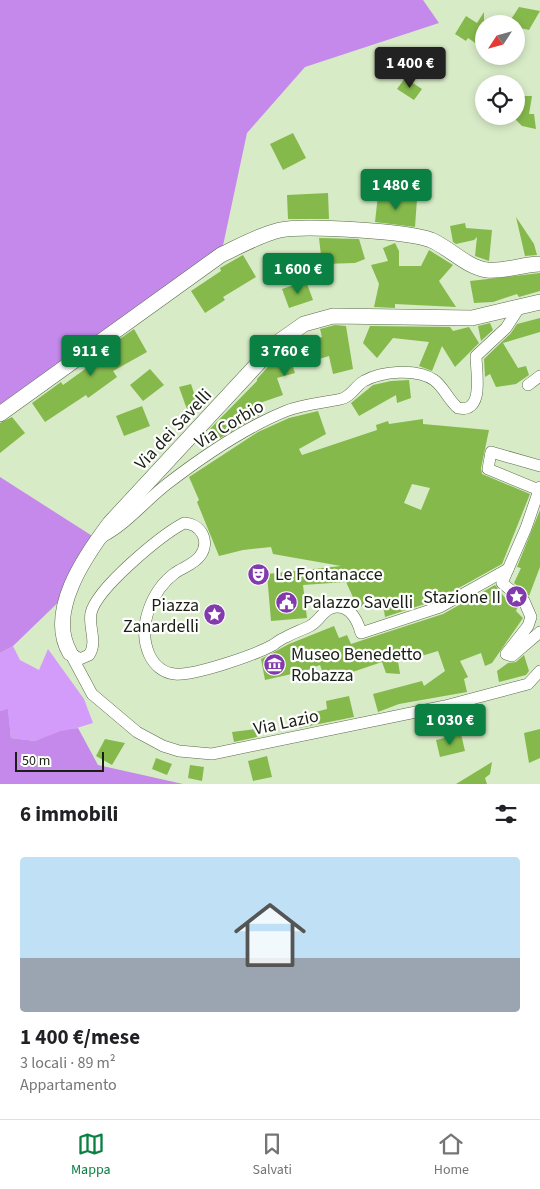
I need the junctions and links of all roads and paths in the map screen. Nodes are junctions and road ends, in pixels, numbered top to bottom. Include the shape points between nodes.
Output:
1 (540, 264) edge
2 (540, 302) edge
3 (519, 308) junction
4 (540, 376) edge
5 (528, 385) dead end
6 (0, 414) edge
7 (540, 466) edge
8 (540, 488) edge
9 (97, 539) junction
10 (508, 569) junction
11 (540, 632) edge
12 (70, 653) junction
13 (540, 671) edge

1 - 6 street via 487,270 448,252 432,240 413,236 301,227 280,230 221,255
2 - 3 street, Via dei Savelli
3 - 9 street, Via dei Savelli via 472,318 333,316 304,324 277,343
3 - 9 street, Via Corbio via 506,328 476,356 477,391 472,406 458,408 439,384 422,374 374,376 357,385 346,398 287,411 243,433 172,481 110,533
4 - 5 street
7 - 8 street via 491,452 488,469
8 - 10 street
9 - 12 street, Via dei Savelli via 76,578 62,615
10 - 11 street via 502,583 524,601 531,617 528,626 505,652 508,656 514,654
10 - 12 street via 440,607 362,633 354,616 341,608 326,611 312,625 272,646 197,672 174,674 160,669 146,647 144,629 155,595 162,585 195,561 204,545 202,532 184,523 138,555 94,606 90,618 93,646 89,655 80,659
12 - 13 street, Via Lazio via 92,694 137,732 179,751 212,754 445,706 528,684

